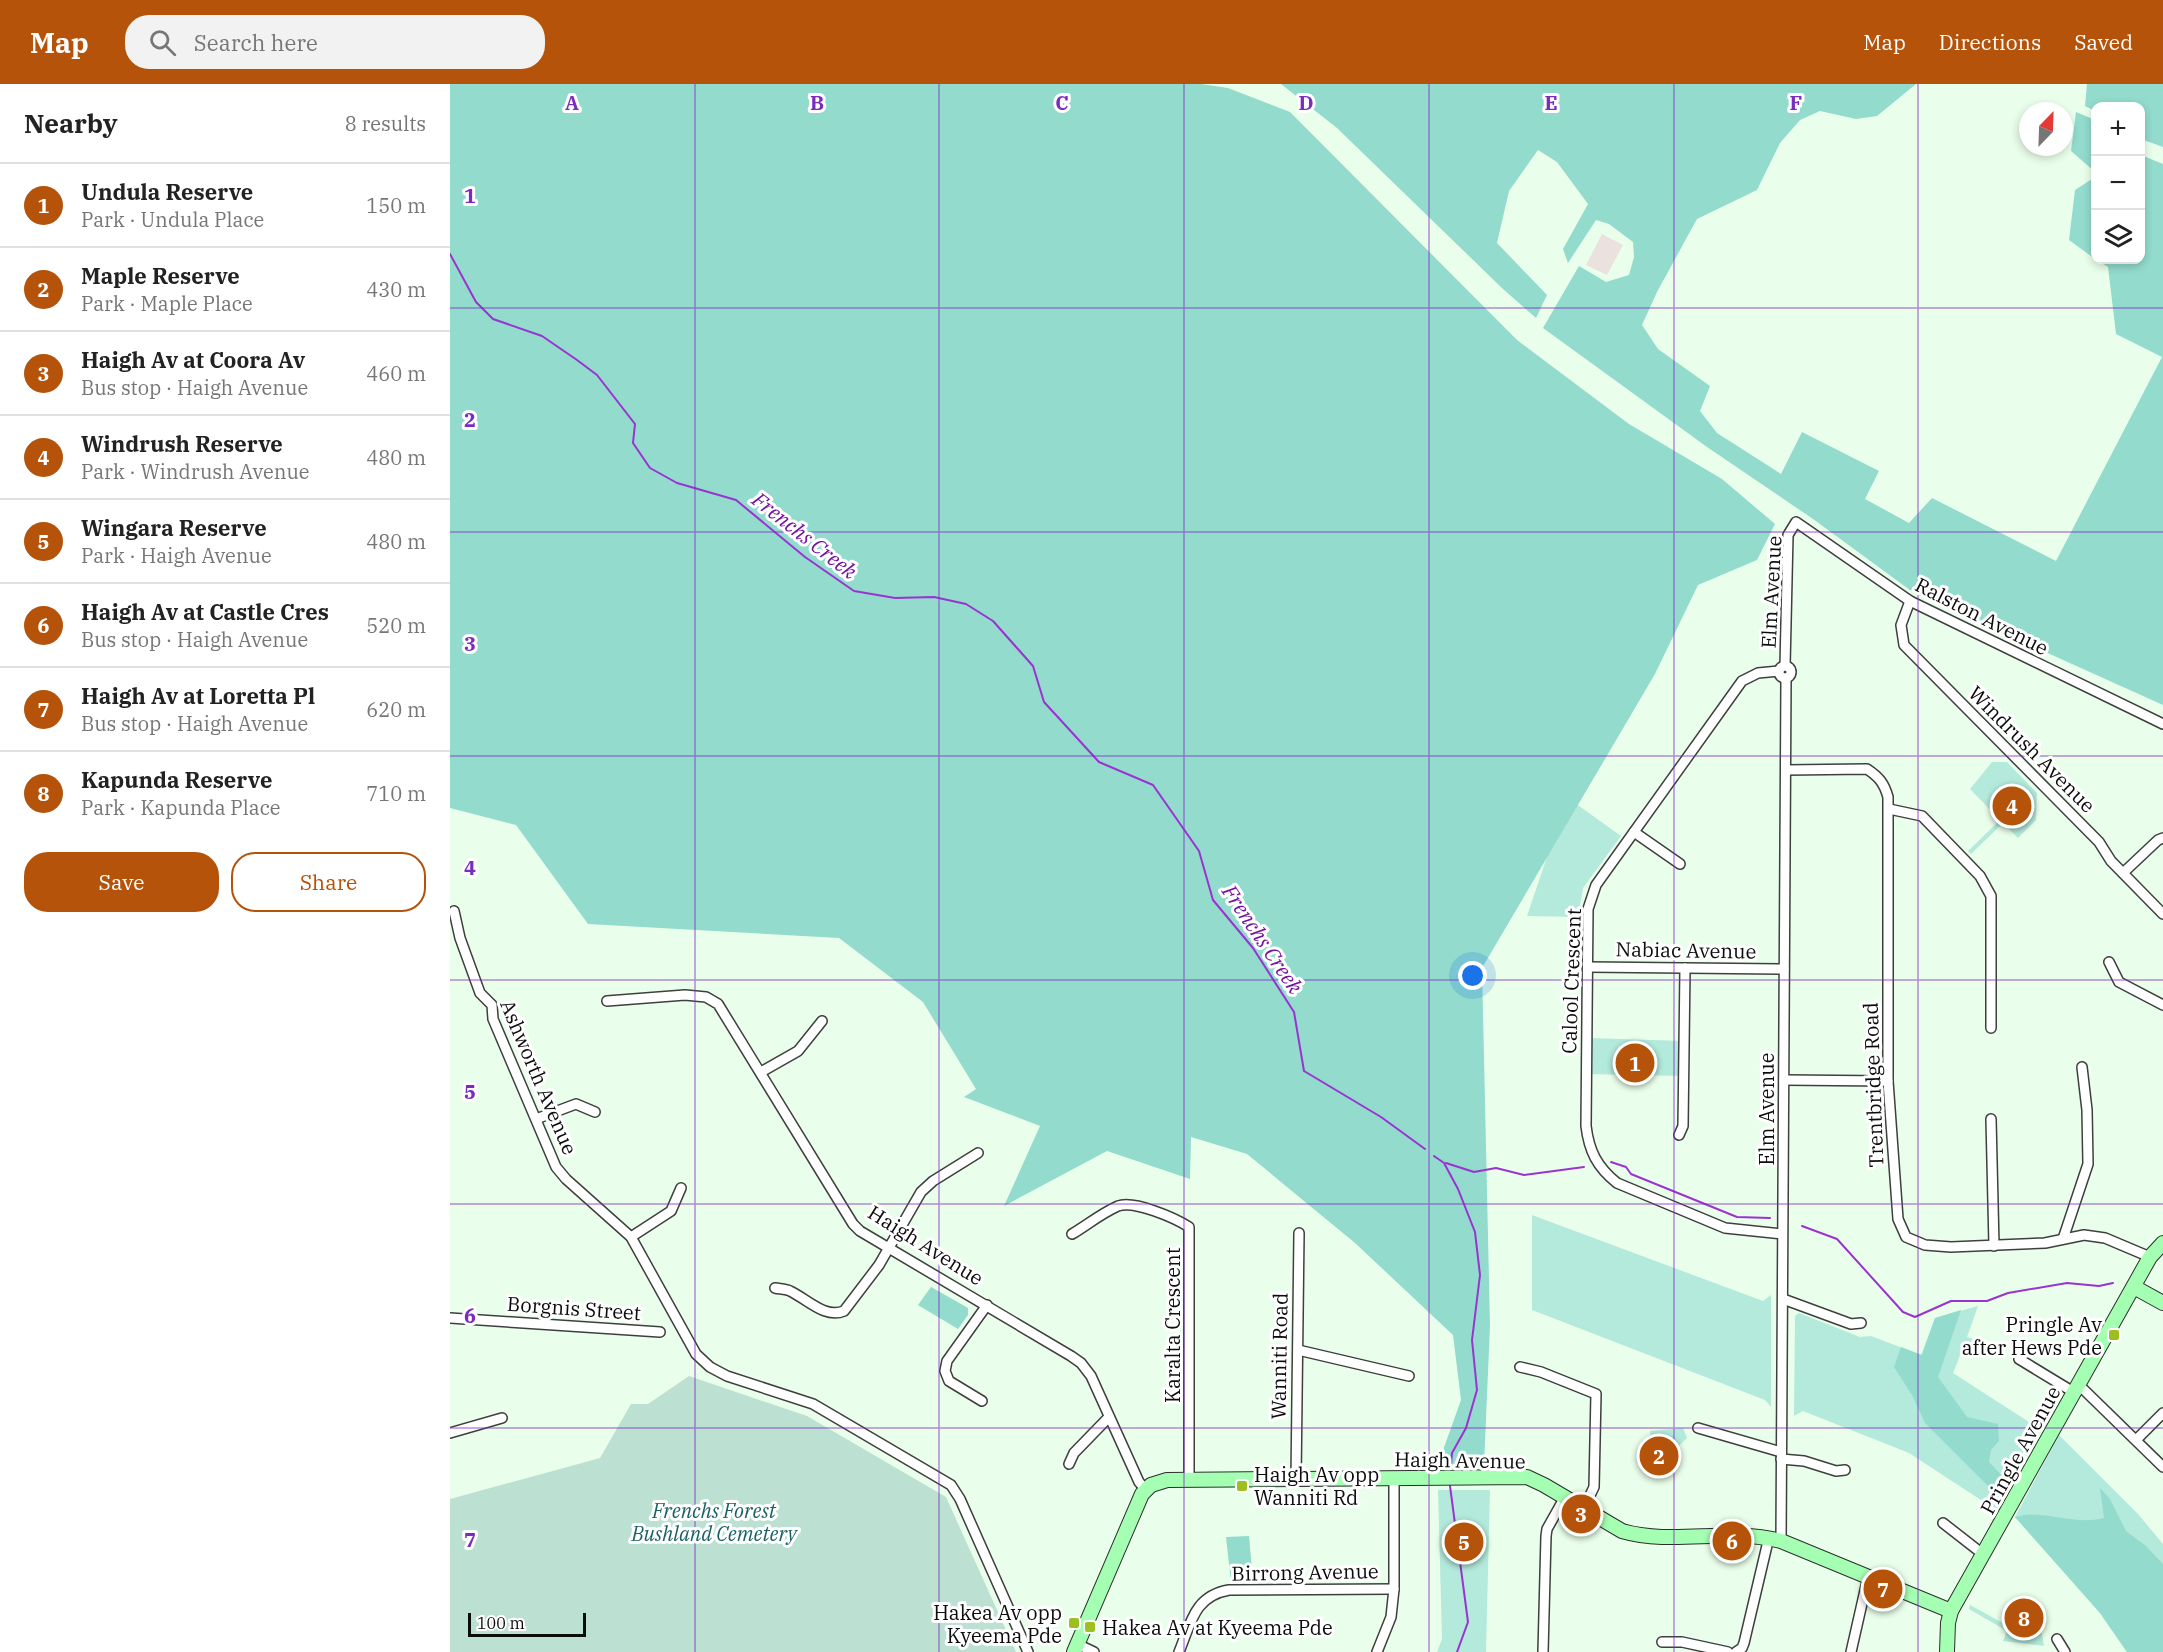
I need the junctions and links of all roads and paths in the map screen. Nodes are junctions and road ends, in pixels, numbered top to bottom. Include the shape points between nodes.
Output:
1 (1796, 522) joint
2 (1910, 601) junction
3 (1783, 672) junction
4 (2163, 724) edge
5 (1786, 770) junction
6 (1889, 809) junction
7 (1634, 832) junction
8 (2163, 838) edge
9 (1680, 864) dead end
10 (2123, 873) junction
11 (454, 911) dead end
12 (2163, 914) edge
13 (2109, 962) dead end
14 (1588, 967) junction
15 (1685, 968) junction
16 (1784, 969) junction
17 (607, 1001) dead end
18 (2163, 1005) edge
19 (822, 1021) dead end
20 (1990, 1028) dead end
21 (2082, 1067) dead end
22 (761, 1072) junction
23 (1784, 1080) junction
24 (1888, 1081) junction
25 (595, 1112) dead end
26 (536, 1119) junction
27 (1991, 1119) dead end
28 (1679, 1135) dead end
29 (978, 1153) dead end
30 (681, 1188) dead end
31 (1299, 1233) dead end
32 (1072, 1234) dead end
33 (1782, 1234) junction
34 (631, 1237) junction
35 (2063, 1239) junction
36 (2163, 1243) edge
37 (1994, 1246) junction
38 (889, 1247) junction
39 (2150, 1257) junction
40 (2134, 1287) junction
41 (775, 1288) dead end
42 (1783, 1299) junction
43 (2163, 1303) edge
44 (987, 1305) junction
45 (450, 1318) edge
46 (1862, 1323) dead end
47 (660, 1332) dead end
48 (1298, 1350) junction
49 (2019, 1359) dead end
50 (1520, 1367) dead end
51 (1409, 1377) dead end
52 (2077, 1389) junction
53 (982, 1401) dead end
54 (2163, 1413) edge
55 (1108, 1417) junction
56 (502, 1418) dead end
57 (1698, 1428) dead end
58 (450, 1433) edge
59 (2137, 1439) junction
60 (1781, 1455) junction
61 (1069, 1464) dead end
62 (2163, 1467) edge
63 (1845, 1470) dead end
64 (1394, 1478) junction
65 (1189, 1480) junction
66 (1296, 1480) junction
67 (1151, 1486) junction
68 (1565, 1497) junction
69 (1584, 1508) junction
70 (1943, 1523) dead end
71 (1775, 1539) junction
72 (1984, 1555) junction
73 (1868, 1577) junction
74 (1394, 1589) junction
75 (1951, 1611) junction
76 (2058, 1639) dead end
77 (1662, 1642) dead end
78 (1075, 1648) edge
79 (1028, 1652) edge
80 (1094, 1652) edge
81 (1179, 1652) edge
82 (1377, 1652) edge
83 (1543, 1652) edge
84 (1728, 1652) edge
85 (1736, 1652) edge
86 (1851, 1652) edge
87 (1947, 1652) edge
88 (2065, 1652) edge

1 - 2 street, Ralston Avenue
1 - 3 street, Elm Avenue via 1788,535
2 - 4 street, Ralston Avenue
2 - 10 street, Windrush Avenue via 1900,625 1904,645 2099,842
3 - 5 street, Elm Avenue
3 - 7 street, Calool Crescent via 1758,673 1742,681
5 - 6 street, Trentbridge Road via 1866,769 1884,783
5 - 16 street, Elm Avenue
6 - 20 street via 1922,816 1980,876 1991,896
6 - 24 street, Trentbridge Road
7 - 9 street
7 - 14 street, Calool Crescent via 1596,885 1587,909
8 - 10 street
10 - 12 street, Windrush Avenue
11 - 26 street, Ashworth Avenue via 480,993 492,1005 493,1019
13 - 18 street via 2119,982
14 - 15 street, Nabiac Avenue
14 - 33 street, Calool Crescent via 1586,1126 1588,1143 1604,1172 1617,1183 1725,1228
15 - 16 street, Nabiac Avenue
15 - 28 street via 1683,1126
16 - 23 street, Elm Avenue
17 - 22 street, Haigh Avenue via 706,997 718,1004
19 - 22 street via 798,1051
21 - 35 street via 2088,1164
22 - 38 street, Haigh Avenue via 853,1224
23 - 24 street
23 - 33 street, Elm Avenue
24 - 37 street, Trentbridge Road via 1898,1219 1906,1237 1925,1245
25 - 26 street via 576,1104
26 - 34 street, Ashworth Avenue via 556,1167
27 - 37 street
29 - 38 street via 921,1192
30 - 34 street via 671,1211
31 - 48 street, Wanniti Road
32 - 65 street, Karalta Crescent via 1129,1204 1190,1227
33 - 42 street, Elm Avenue
34 - 79 street, Ashworth Avenue via 696,1354 710,1367 813,1404 951,1485
35 - 37 street, Trentbridge Road
35 - 39 street, Trentbridge Road via 2084,1235 2105,1238
36 - 39 street, Pringle Avenue
38 - 41 street via 838,1314 828,1313 789,1290
38 - 44 street, Haigh Avenue
39 - 40 street, Pringle Avenue
40 - 43 street
40 - 52 street, Pringle Avenue
42 - 46 street via 1851,1324
42 - 60 street, Elm Avenue
44 - 53 street via 947,1361 945,1371 949,1381
44 - 55 street, Haigh Avenue via 1081,1363
45 - 47 street, Borgnis Street
48 - 51 street
48 - 66 street, Wanniti Road
49 - 52 street
50 - 69 street via 1596,1394 1594,1487
52 - 59 street
52 - 72 street, Pringle Avenue
54 - 59 street
55 - 61 street via 1074,1453
55 - 67 street, Haigh Avenue via 1139,1482
56 - 58 street
57 - 60 street
59 - 62 street
60 - 63 street via 1836,1471
60 - 71 street, Elm Avenue
64 - 66 street, Haigh Avenue
64 - 68 street, Haigh Avenue via 1527,1477
64 - 74 street
65 - 66 street, Haigh Avenue
65 - 67 street, Haigh Avenue
67 - 78 street via 1139,1501
68 - 69 street, Haigh Avenue
68 - 83 street via 1546,1536
69 - 71 street, Haigh Avenue via 1634,1535 1743,1534
70 - 72 street
71 - 73 street, Haigh Avenue
71 - 85 street, Elm Avenue via 1744,1643
72 - 75 street, Pringle Avenue
73 - 75 street, Haigh Avenue
73 - 86 street
74 - 81 street, Birrong Avenue via 1217,1592 1198,1608
74 - 82 street via 1391,1617
75 - 87 street, Pringle Avenue
76 - 88 street
77 - 84 street
78 - 80 street

